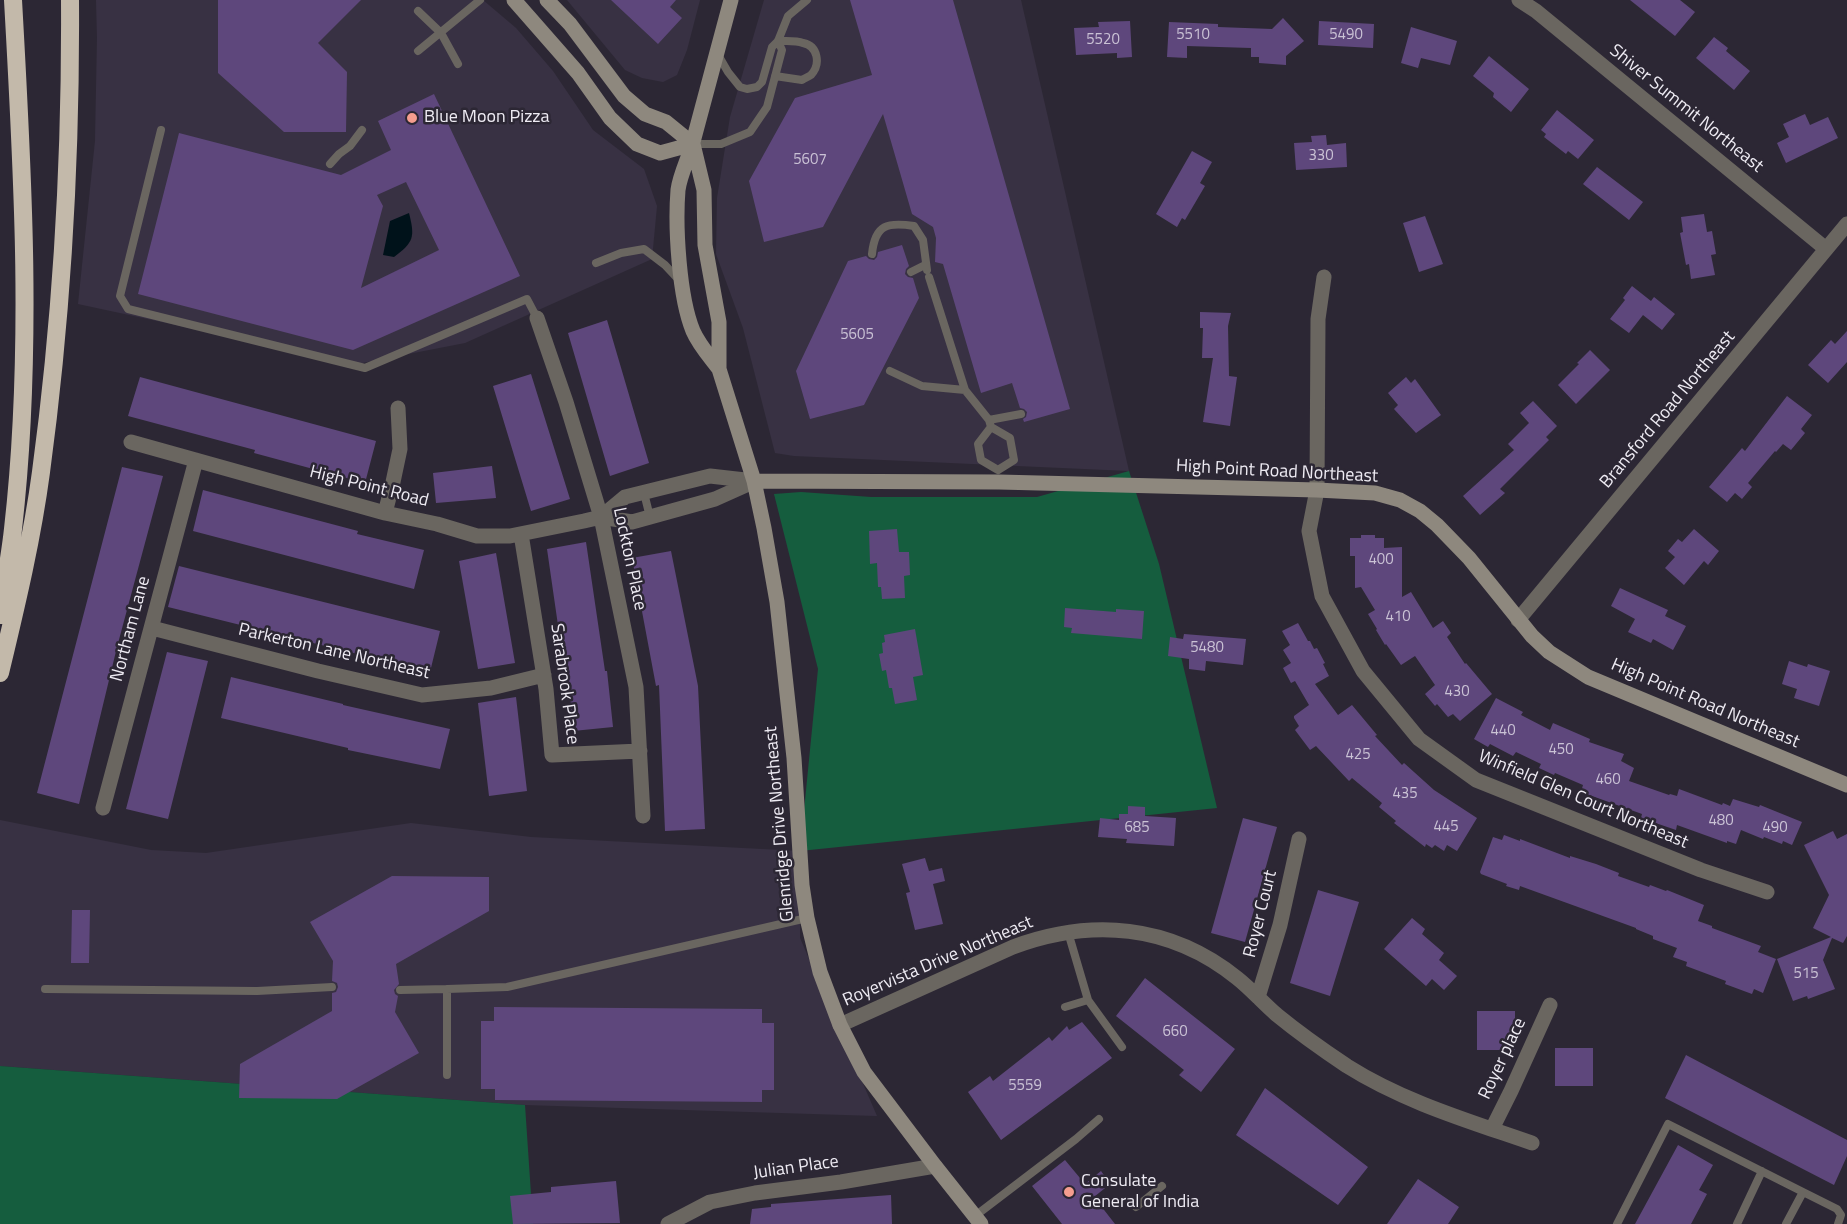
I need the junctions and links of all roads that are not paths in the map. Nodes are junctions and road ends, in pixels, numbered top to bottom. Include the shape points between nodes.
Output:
1 (13, 0) edge
2 (70, 0) edge
3 (480, 0) edge
4 (514, 0) edge
5 (547, 0) edge
6 (730, 0) edge
7 (807, 0) edge
8 (1519, 0) edge
9 (418, 11) dead end
10 (441, 33) junction
11 (778, 41) junction
12 (418, 51) dead end
13 (717, 52) junction
14 (458, 64) dead end
15 (775, 76) junction
16 (161, 130) dead end
17 (362, 130) dead end
18 (693, 144) junction
19 (330, 164) dead end
20 (1847, 224) edge
21 (1826, 249) junction
22 (872, 254) dead end
23 (596, 263) dead end
24 (927, 271) junction
25 (911, 272) dead end
26 (1324, 277) dead end
27 (682, 282) junction
28 (537, 318) joint
29 (719, 369) junction
30 (890, 370) dead end
31 (965, 390) junction
32 (399, 408) dead end
33 (1021, 414) dead end
34 (990, 424) junction
35 (131, 442) dead end
36 (196, 460) junction
37 (999, 476) junction
38 (754, 481) junction
39 (1317, 490) junction
40 (644, 493) junction
41 (385, 513) junction
42 (601, 517) junction
43 (650, 517) junction
44 (520, 534) junction
45 (0, 615) edge
46 (1518, 620) junction
47 (152, 628) junction
48 (0, 673) edge
49 (544, 675) junction
50 (639, 751) junction
51 (1847, 785) edge
52 (103, 808) dead end
53 (643, 816) dead end
54 (1299, 839) dead end
55 (1767, 892) dead end
56 (807, 918) junction
57 (1068, 932) junction
58 (332, 987) dead end
59 (45, 989) dead end
60 (447, 989) junction
61 (400, 990) dead end
62 (1258, 998) junction
63 (1088, 1000) junction
64 (1550, 1005) dead end
65 (1065, 1007) dead end
66 (840, 1025) junction
67 (1122, 1047) dead end
68 (447, 1075) dead end
69 (1099, 1119) dead end
70 (1492, 1129) junction
71 (1532, 1143) dead end
72 (935, 1166) junction
73 (1762, 1171) junction
74 (1162, 1186) dead end
75 (1803, 1192) junction
76 (1136, 1207) dead end
77 (978, 1220) edge
78 (668, 1224) edge
79 (1617, 1224) edge
80 (1737, 1224) edge
81 (1786, 1224) edge
82 (1838, 1224) edge

1 - 45 highway via 23,225 23,398 13,529
2 - 48 highway via 66,208 52,379 28,548
3 - 10 lane
4 - 18 main road via 578,73 610,118 637,144 660,153
5 - 18 main road via 624,96
6 - 13 main road
7 - 11 lane via 788,16
8 - 21 street, Shiver Summit Northeast
9 - 10 lane
10 - 12 lane
10 - 14 lane
11 - 13 lane via 772,47 762,81 753,89 735,83
11 - 15 lane via 782,50
11 - 15 lane via 811,46 816,64 812,74 802,80
13 - 18 main road
15 - 18 lane via 767,107 750,132 720,144
16 - 28 lane via 120,296 128,309 365,368 527,299
17 - 19 lane
18 - 27 main road via 678,188
18 - 29 main road via 704,190 705,245 719,322
20 - 21 street, Bransford Road Northeast
21 - 46 street, Bransford Road Northeast
22 - 24 lane via 873,239 881,228 896,224 914,226 923,240
23 - 27 lane via 644,249
24 - 25 lane
24 - 31 lane
26 - 39 street, Winfield Glen Court Northeast via 1318,319
27 - 29 main road via 693,331
28 - 42 street, Lockton Place
29 - 38 main road, Glenridge Drive Northeast
30 - 31 lane via 922,386
31 - 34 lane
32 - 41 street via 400,449
33 - 34 lane
34 - 37 lane via 978,444 981,460
34 - 37 lane via 1010,438 1014,460
35 - 36 street, High Point Road
36 - 41 street, High Point Road
36 - 47 street, Northam Lane
37 - 38 main road, High Point Road Northeast
37 - 39 main road, High Point Road Northeast
38 - 40 street, High Point Road via 710,476
38 - 43 street, High Point Road via 715,499
38 - 56 main road, Glenridge Drive Northeast via 785,665
39 - 46 main road, High Point Road Northeast via 1376,493 1420,511 1469,558
39 - 55 street, Winfield Glen Court Northeast via 1309,531 1322,596 1363,671 1419,739 1476,780 1701,870
40 - 42 street, High Point Road via 625,497
40 - 43 lane
41 - 44 street, High Point Road via 477,536
42 - 43 street, High Point Road via 632,522
42 - 44 street, High Point Road
42 - 50 street, Lockton Place via 636,687
44 - 49 street, Sarabrook Place
46 - 51 main road, High Point Road Northeast via 1550,652 1588,677
47 - 49 street, Parkerton Lane Northeast via 422,695 491,688
47 - 52 street, Northam Lane
49 - 50 street, Sarabrook Place via 552,755
50 - 53 street, Lockton Place
54 - 62 street, Royer Court via 1280,925
56 - 60 lane via 507,987
56 - 66 main road, Glenridge Drive Northeast via 820,972
57 - 62 street, Royervista Drive Northeast via 1138,932 1178,944 1215,963
57 - 63 lane
57 - 66 street, Royervista Drive Northeast via 1013,947
58 - 59 lane via 257,991
60 - 61 lane
60 - 68 lane
62 - 70 street, Royervista Drive Northeast via 1312,1042 1388,1089
63 - 65 lane
63 - 67 lane
64 - 70 street, Royer place
66 - 72 main road, Glenridge Drive Northeast via 864,1072
69 - 77 lane
70 - 71 street, Royervista Drive Northeast
72 - 77 main road, Glenridge Drive Northeast
72 - 78 street, Julian Place via 710,1202
73 - 75 lane
73 - 79 lane via 1668,1124
73 - 80 lane
74 - 76 lane
75 - 81 lane
75 - 82 lane via 1837,1209

